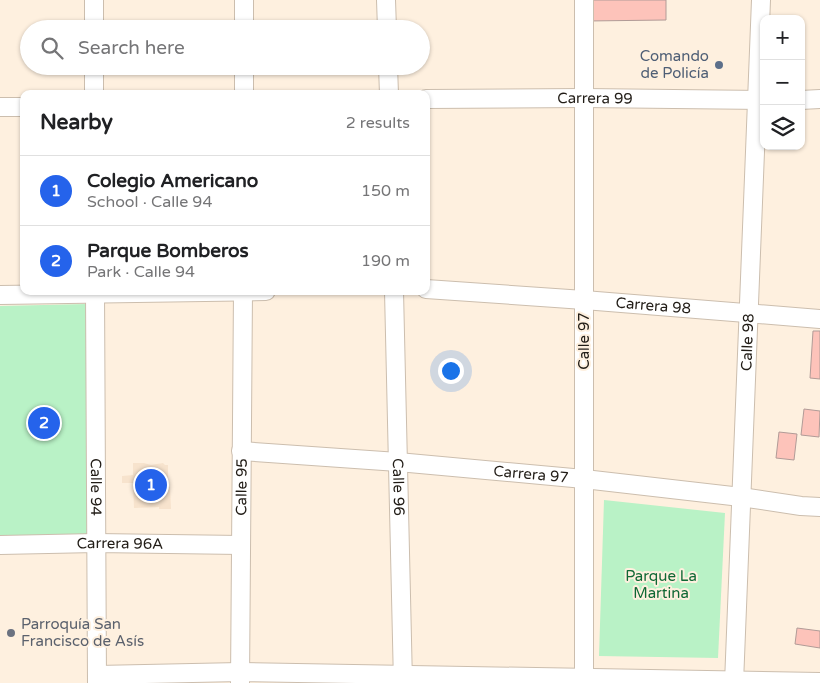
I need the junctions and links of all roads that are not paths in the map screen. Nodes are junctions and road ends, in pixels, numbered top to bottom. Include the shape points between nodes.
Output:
1 (94, 0) edge
2 (244, 0) edge
3 (386, 0) edge
4 (584, 0) edge
5 (761, 0) edge
6 (94, 20) edge
7 (244, 20) edge
8 (387, 20) edge
9 (760, 60) edge
10 (94, 75) edge
11 (244, 75) edge
12 (388, 75) edge
13 (94, 90) edge
14 (244, 90) edge
15 (389, 90) edge
16 (584, 98) junction
17 (430, 99) edge
18 (760, 100) edge
19 (805, 100) edge
20 (820, 100) edge
21 (0, 107) edge
22 (20, 107) edge
23 (430, 289) edge
24 (24, 295) edge
25 (95, 295) edge
26 (242, 295) edge
27 (394, 295) edge
28 (0, 296) edge
29 (584, 300) junction
30 (748, 313) junction
31 (820, 320) edge
32 (241, 451) junction
33 (398, 462) junction
34 (584, 479) junction
35 (741, 497) junction
36 (820, 507) edge
37 (96, 543) junction
38 (0, 545) edge
39 (241, 545) junction
40 (240, 677) edge
41 (97, 679) edge
42 (403, 679) edge
43 (584, 680) edge
44 (734, 682) edge
45 (820, 682) edge

1 - 6 street
2 - 7 street
3 - 8 street
4 - 16 street, Calle 97
5 - 9 street, Calle 98
10 - 13 street
11 - 14 street
12 - 15 street
16 - 17 street, Carrera 99
16 - 18 street, Carrera 99
16 - 29 street, Calle 97
18 - 30 street, Calle 98
19 - 20 street
21 - 22 street
23 - 29 street, Carrera 98
24 - 28 street
25 - 37 street, Calle 94
26 - 32 street, Calle 95
27 - 33 street, Calle 96
29 - 30 street, Carrera 98
29 - 34 street, Calle 97
30 - 31 street, Carrera 98
30 - 35 street, Calle 98
32 - 33 street, Carrera 97
32 - 39 street, Calle 95
33 - 34 street, Carrera 97
33 - 42 street, Calle 96
34 - 35 street, Carrera 97
34 - 43 street, Calle 97
35 - 36 street, Carrera 97
35 - 44 street, Calle 98
37 - 38 street, Carrera 96A
37 - 39 street, Carrera 96A
37 - 41 street, Calle 94
39 - 40 street, Calle 95
40 - 41 street
40 - 42 street
42 - 43 street
43 - 44 street
44 - 45 street

